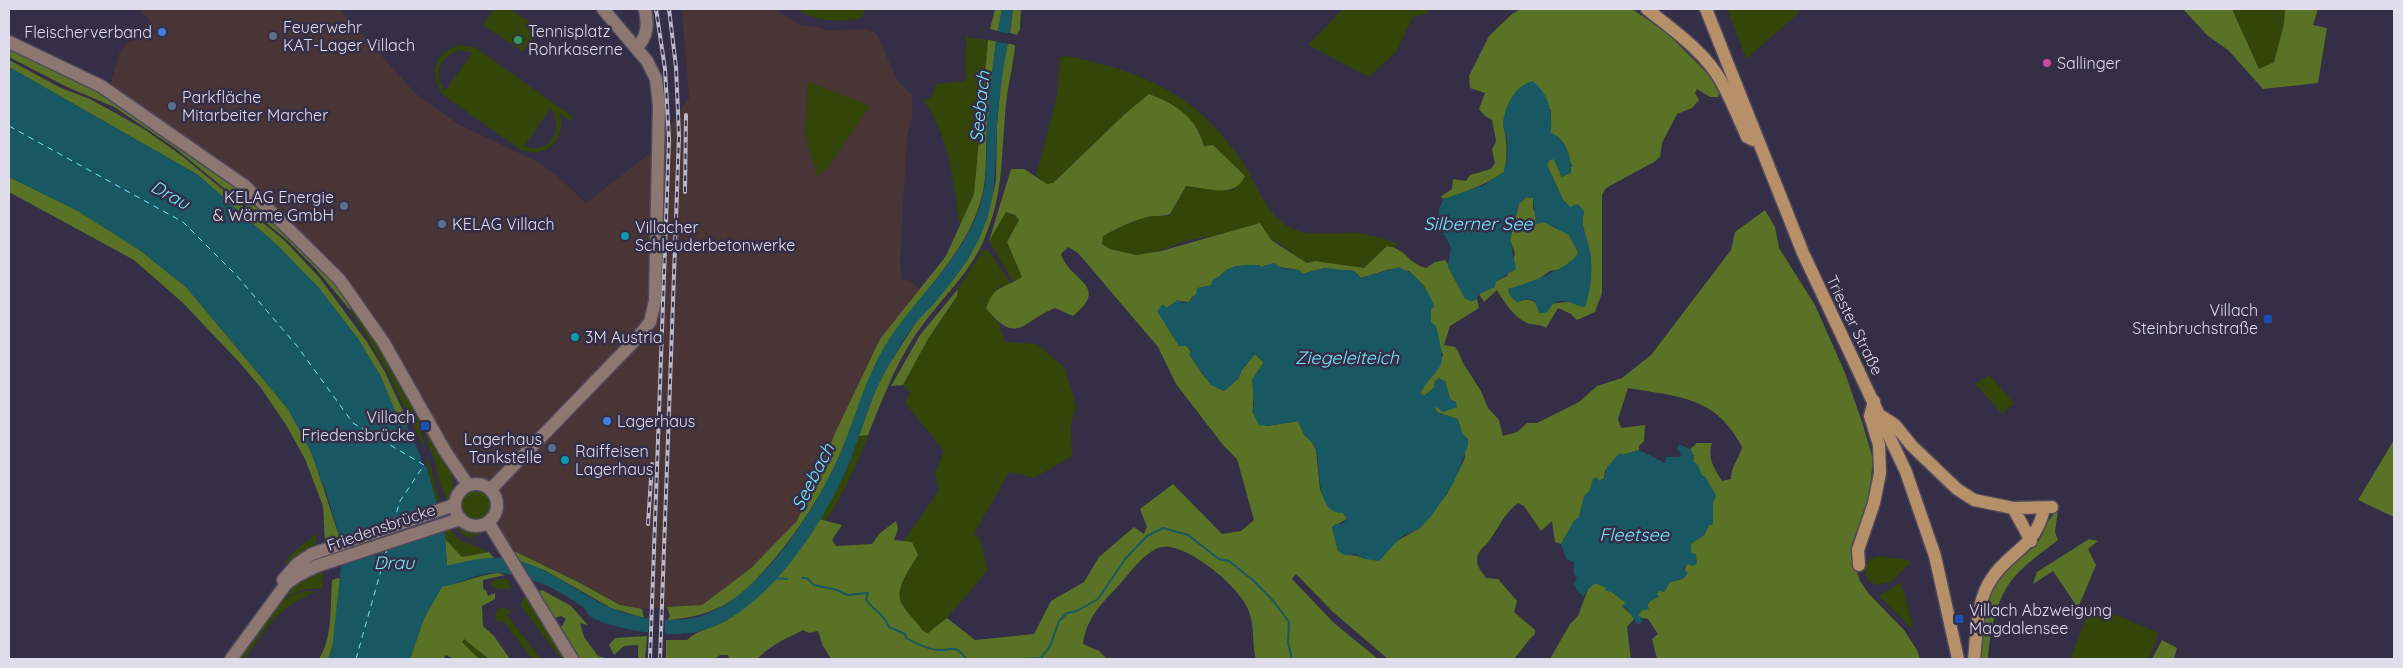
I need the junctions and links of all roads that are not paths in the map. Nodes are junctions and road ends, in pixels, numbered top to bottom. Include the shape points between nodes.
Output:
1 (603, 9) edge
2 (645, 9) edge
3 (1647, 9) edge
4 (1706, 9) edge
5 (9, 42) edge
6 (636, 48) junction
7 (1758, 143) junction
8 (1874, 401) junction
9 (1881, 416) junction
10 (468, 485) junction
11 (491, 489) junction
12 (452, 506) junction
13 (2013, 508) junction
14 (457, 519) junction
15 (488, 522) junction
16 (2031, 541) junction
17 (1859, 565) dead end
18 (262, 616) junction
19 (231, 659) edge
20 (572, 659) edge
21 (1958, 659) edge
22 (1974, 659) edge

1 - 6 street
2 - 6 street via 647,29
3 - 7 main road via 1680,34 1709,64 1721,80 1747,137
4 - 7 main road, Triester Straße
5 - 10 street via 101,86 245,186 340,280 384,343
6 - 11 street via 656,79 659,106 655,301 650,322
7 - 8 main road, Triester Straße via 1810,269
8 - 9 main road, Triester Straße
8 - 17 main road via 1870,416 1879,445 1880,472 1874,503 1858,550
9 - 13 main road via 1895,425 1957,489 1974,500
9 - 21 main road, Triester Straße via 1906,472 1928,534
10 - 11 street via 477,483
10 - 12 street via 459,491
11 - 15 street via 497,500 497,510
12 - 14 street
12 - 18 street, Friedensbrücke via 301,560 287,575
13 - 16 main road
13 - 16 main road via 2048,510
14 - 15 street via 475,526
14 - 18 street, Friedensbrücke via 317,566 289,581
15 - 20 street
16 - 22 main road via 2000,568 1987,585 1980,608
18 - 19 street

